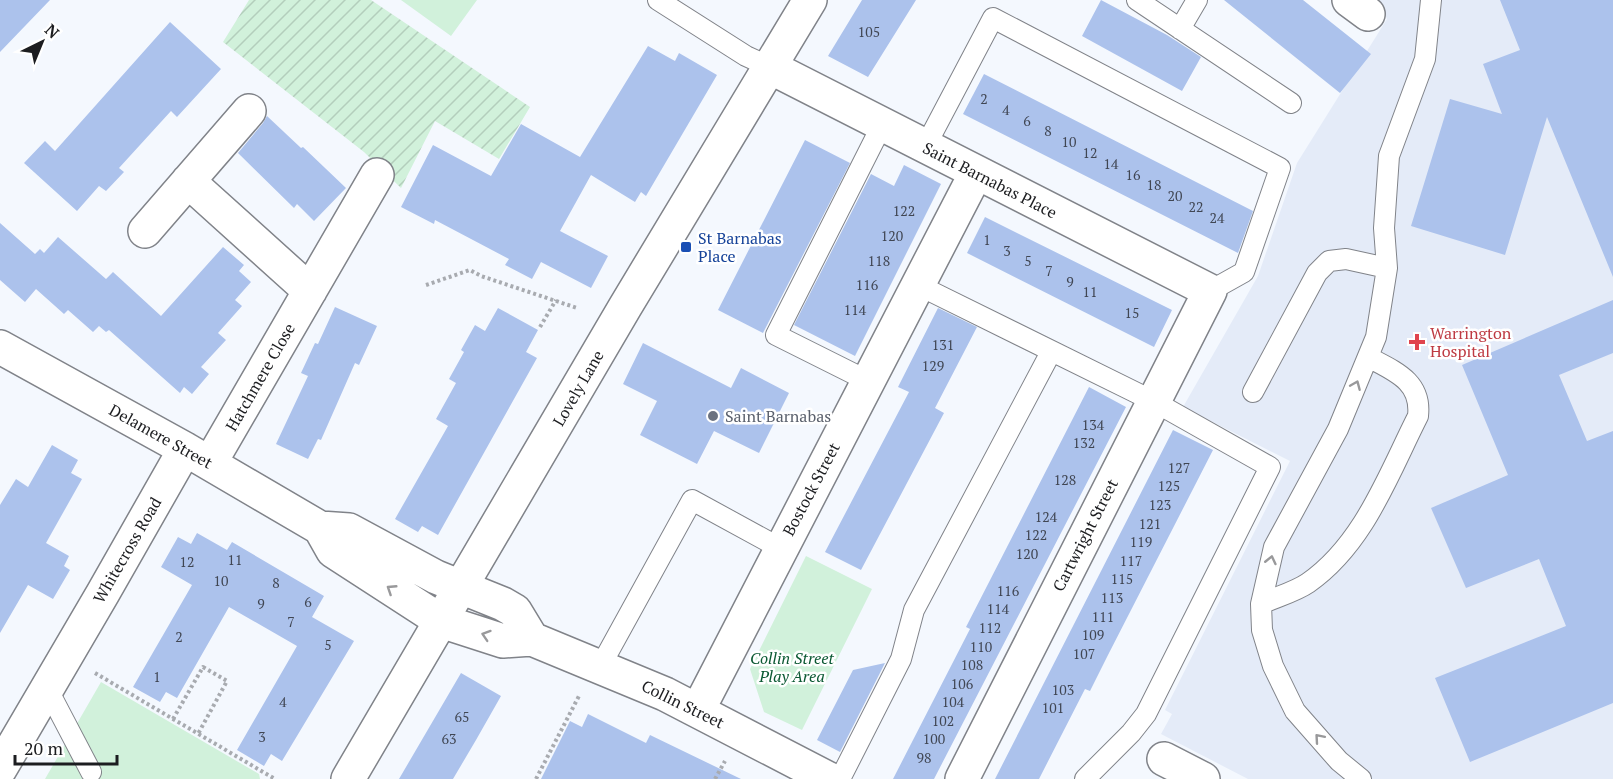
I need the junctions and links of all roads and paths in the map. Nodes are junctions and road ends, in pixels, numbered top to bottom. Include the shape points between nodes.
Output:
1 (658, 0) edge
2 (810, 0) edge
3 (1137, 0) edge
4 (1197, 0) edge
5 (1431, 0) edge
6 (1180, 29) junction
7 (770, 67) junction
8 (1291, 103) dead end
9 (249, 111) dead end
10 (882, 125) junction
11 (925, 147) junction
12 (976, 173) junction
13 (377, 175) dead end
14 (188, 181) junction
15 (145, 231) dead end
16 (1387, 268) junction
17 (426, 285) dead end
18 (918, 285) junction
19 (310, 291) junction
20 (1210, 291) junction
21 (556, 300) junction
22 (577, 308) dead end
23 (540, 327) dead end
24 (0, 346) edge
25 (1051, 352) junction
26 (1368, 357) junction
27 (868, 381) junction
28 (1252, 392) dead end
29 (1153, 401) junction
30 (197, 456) junction
31 (320, 528) junction
32 (780, 549) junction
33 (461, 588) junction
34 (1261, 604) junction
35 (441, 621) junction
36 (532, 639) junction
37 (69, 651) junction
38 (600, 667) junction
39 (47, 688) junction
40 (698, 710) junction
41 (173, 719) junction
42 (198, 734) junction
43 (1164, 759) dead end
44 (0, 769) edge
45 (91, 772) dead end
46 (275, 779) edge
47 (348, 779) edge
48 (536, 779) edge
49 (829, 779) edge
50 (840, 779) edge
51 (962, 779) edge
52 (1085, 779) edge
53 (1203, 779) edge
54 (1361, 779) edge

1 - 7 lane
2 - 7 street, Lovely Lane
3 - 6 lane
4 - 6 lane
5 - 16 lane via 1425,59 1389,156 1384,228
6 - 8 lane
7 - 10 street, Saint Barnabas Place
7 - 33 street, Lovely Lane
9 - 14 street
10 - 11 street, Saint Barnabas Place
10 - 27 lane via 776,335
11 - 12 street, Saint Barnabas Place
11 - 20 lane via 993,18 1280,168 1244,272
12 - 18 street, Bostock Street
12 - 20 street, Saint Barnabas Place
13 - 19 street, Hatchmere Close
14 - 15 street
14 - 19 street
16 - 26 lane via 1376,336
16 - 28 lane via 1346,259 1329,261 1317,273
17 - 21 path via 470,270
18 - 25 lane
18 - 27 street, Bostock Street
19 - 30 street, Hatchmere Close
20 - 29 street, Cartwright Street
21 - 22 path
21 - 23 path
24 - 30 street, Delamere Street
25 - 29 lane
25 - 50 lane via 914,610 901,659
34 -> 26 lane via 1274,547 1338,429
26 - 34 lane via 1396,372 1415,390 1419,416 1361,527 1342,552 1307,584
27 - 32 street, Bostock Street
29 - 51 street, Cartwright Street
29 - 52 lane via 1270,467 1146,714
30 - 31 street, Delamere Street
30 - 37 street, Whitecross Road
31 - 33 street, Delamere Street via 349,530
35 -> 31 street, Delamere Street via 333,551
32 - 38 lane via 692,500
32 - 40 street, Bostock Street
33 - 35 street, Lovely Lane
33 - 36 street via 514,611
54 -> 34 lane via 1339,761 1295,711 1270,657 1262,630
36 -> 35 street, Collin Street via 503,641
35 - 47 street, Lovely Lane
36 - 38 street, Collin Street
37 - 39 street, Whitecross Road
37 - 41 path via 97,674
38 - 40 street, Collin Street
38 - 48 path via 583,688
39 - 44 street, Whitecross Road
39 - 45 lane
40 - 49 street, Collin Street
41 - 42 path
41 - 42 path via 203,667 227,681
42 - 46 path
43 - 53 street

